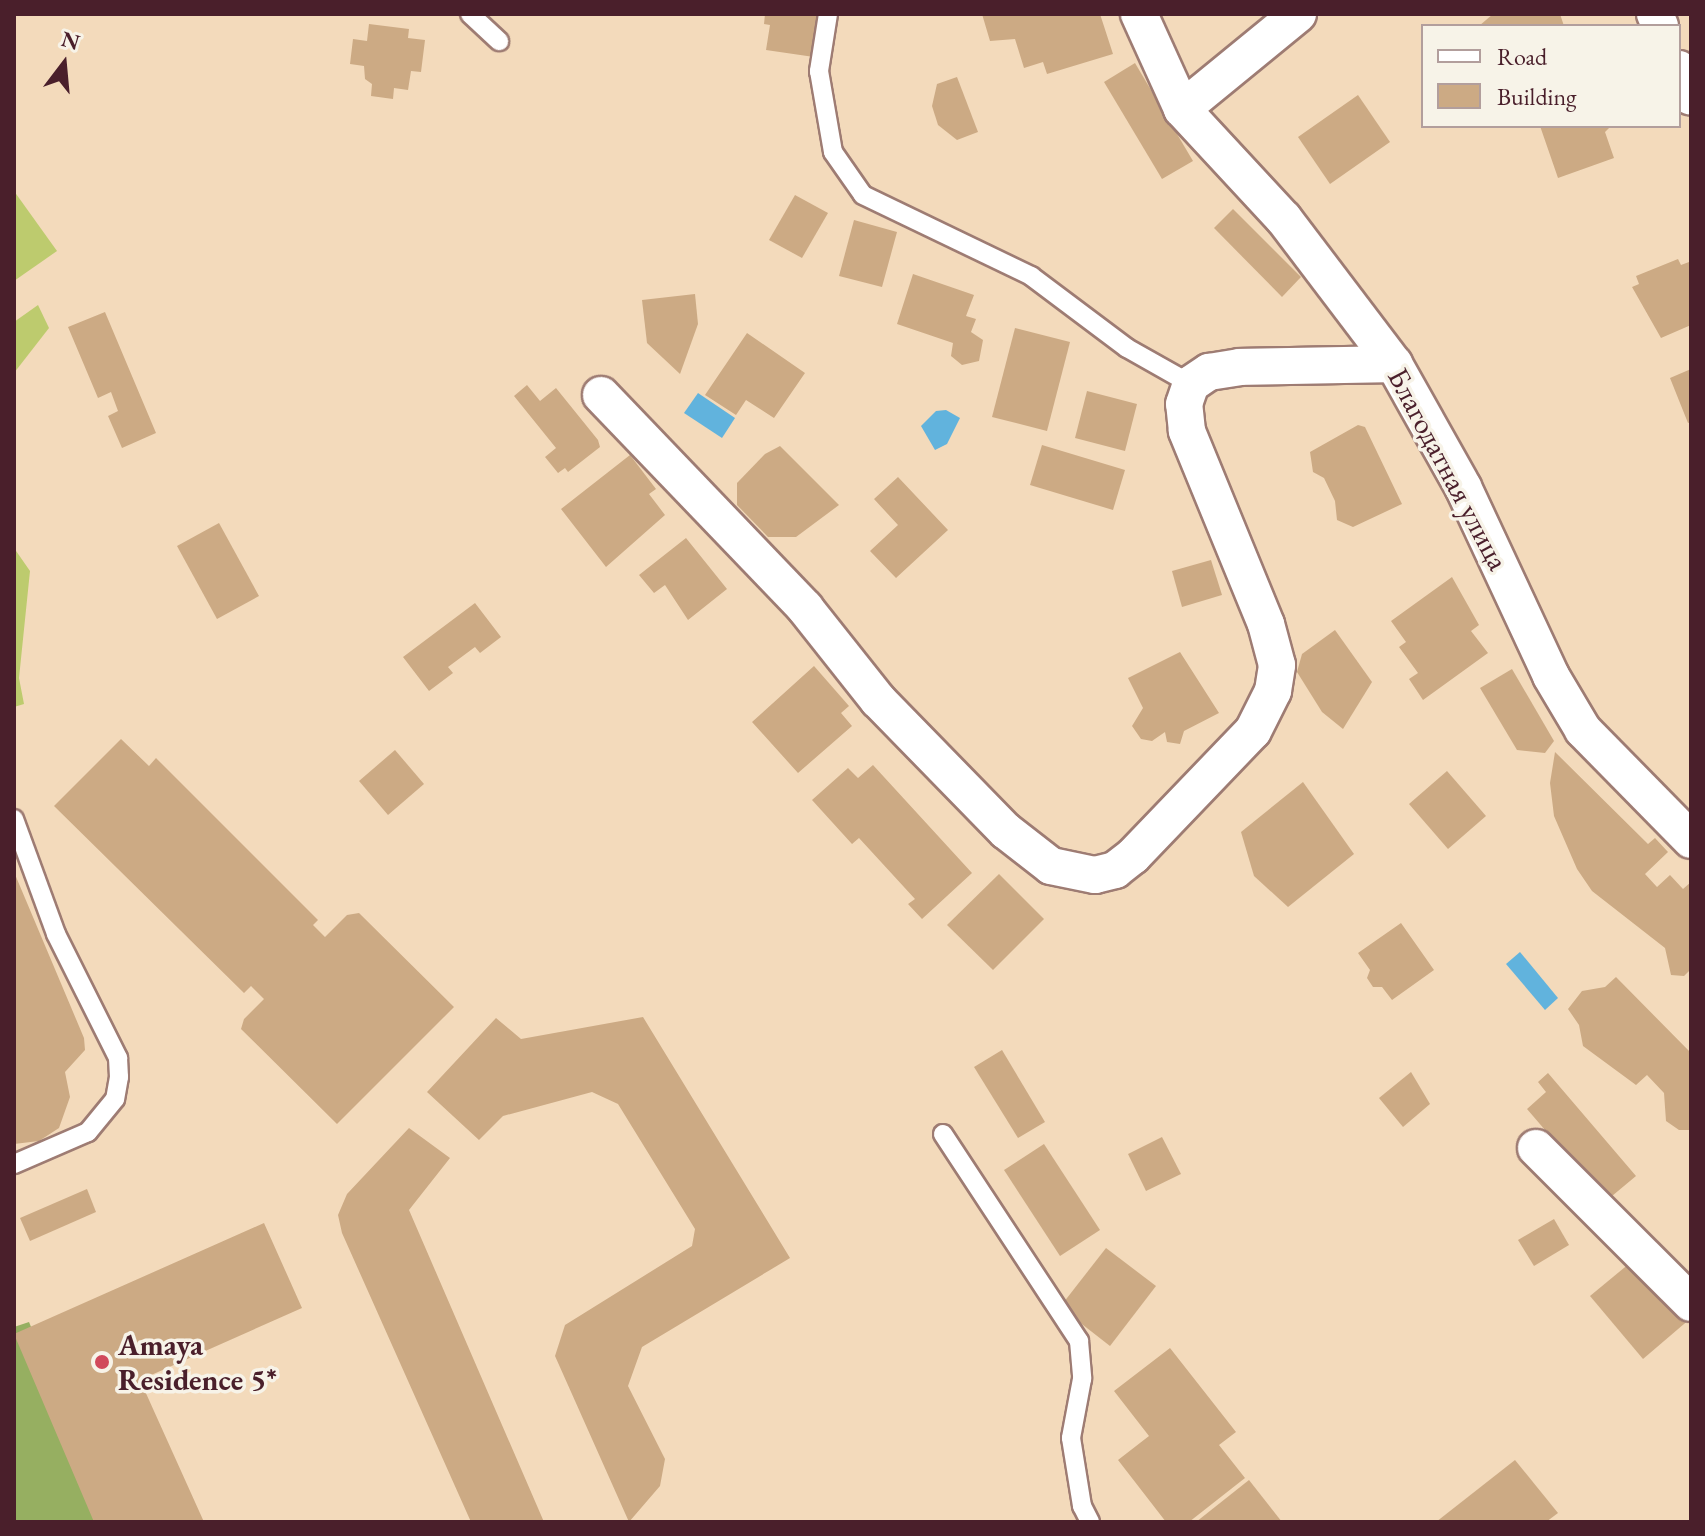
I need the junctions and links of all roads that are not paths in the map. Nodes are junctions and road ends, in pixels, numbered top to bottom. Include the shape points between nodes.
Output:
1 (470, 14) edge
2 (828, 14) edge
3 (1139, 14) edge
4 (1298, 14) edge
5 (499, 41) dead end
6 (1681, 74) edge
7 (1691, 97) edge
8 (1182, 109) junction
9 (1394, 364) junction
10 (1191, 384) junction
11 (601, 395) dead end
12 (14, 819) edge
13 (1691, 840) edge
14 (943, 1134) dead end
15 (1536, 1148) dead end
16 (14, 1164) edge
17 (1691, 1303) edge
18 (1090, 1522) edge

1 - 5 lane
2 - 10 lane via 819,71 833,152 863,195 1031,276 1127,348
3 - 8 street, Благодатная улица
4 - 8 street
6 - 7 street
8 - 9 street, Благодатная улица via 1284,219
9 - 10 street via 1240,367 1209,372
9 - 13 street, Благодатная улица via 1463,487 1551,676 1583,730
10 - 11 street via 1184,404 1187,431 1266,624 1277,665 1273,691 1253,731 1144,844 1115,870 1095,875 1051,866 1006,831 878,700 805,608
12 - 16 lane via 56,934 118,1058 119,1077 115,1099 88,1132
14 - 18 lane via 1079,1341 1082,1379 1071,1438 1082,1506
15 - 17 street

